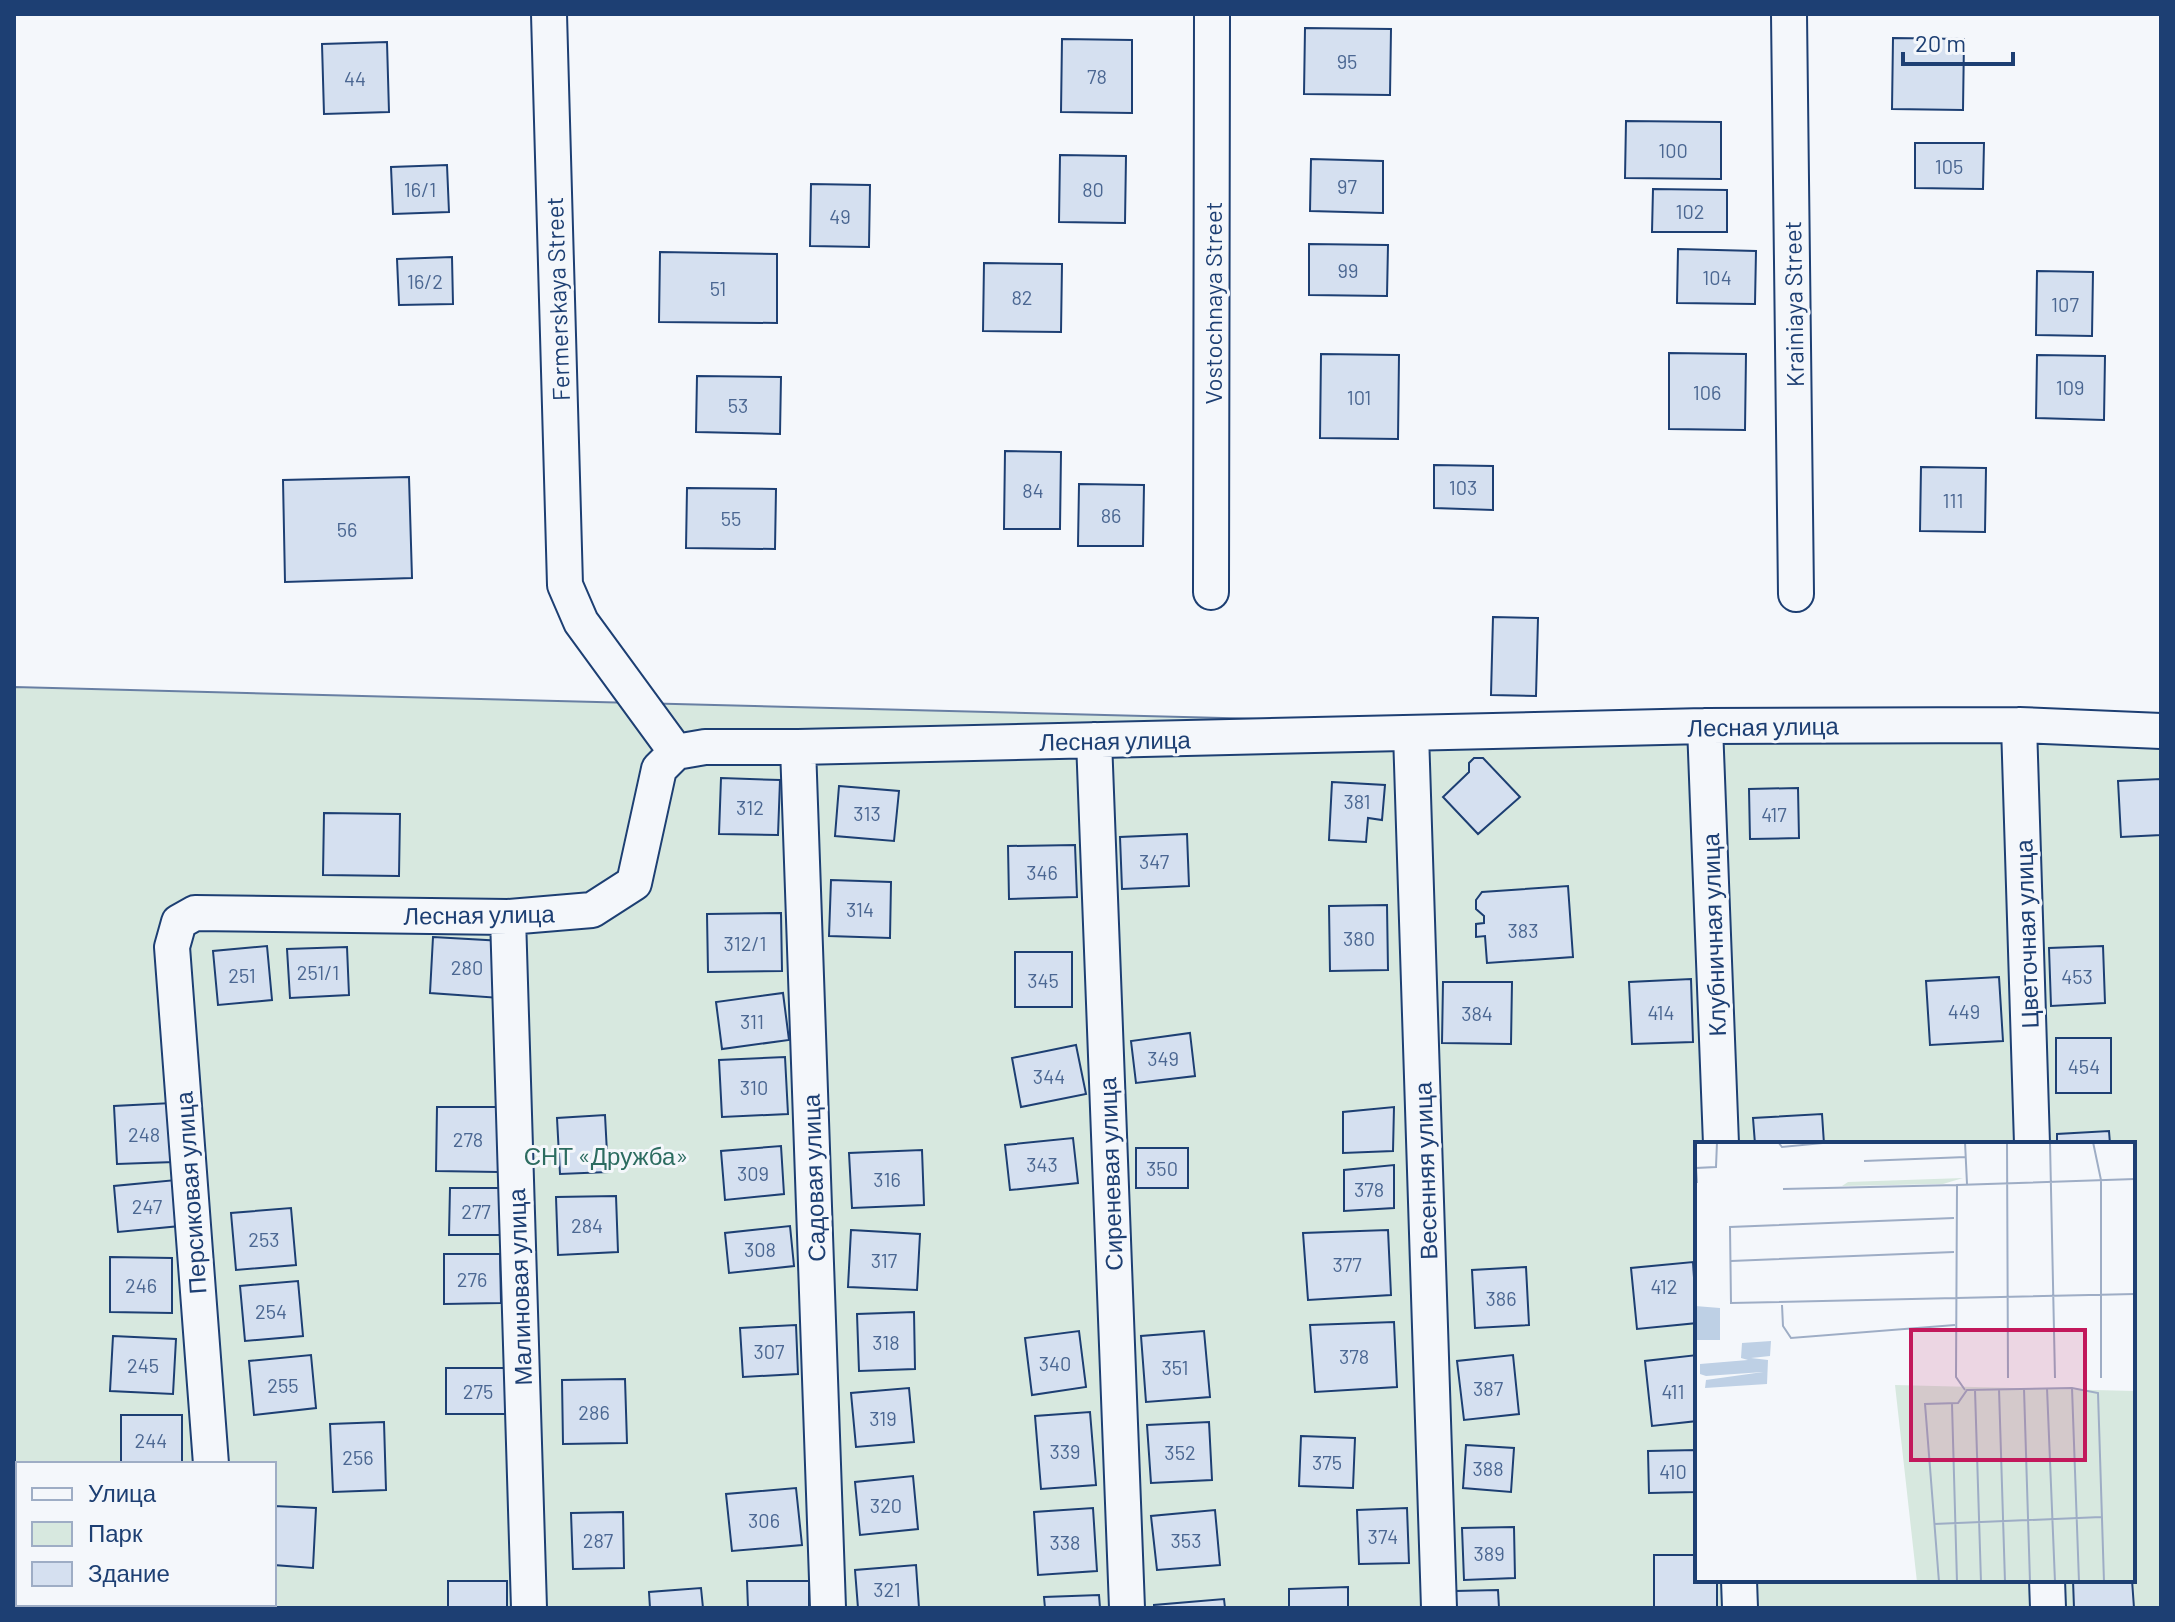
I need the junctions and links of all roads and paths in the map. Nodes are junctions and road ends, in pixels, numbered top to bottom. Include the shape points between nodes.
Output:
1 (549, 14) edge
2 (1212, 14) edge
3 (1789, 14) edge
4 (1211, 592) dead end
5 (1796, 594) dead end
6 (2019, 725) junction
7 (1705, 726) junction
8 (2161, 731) edge
9 (1411, 733) junction
10 (1094, 740) junction
11 (798, 747) junction
12 (676, 752) junction
13 (508, 917) junction
14 (179, 922) joint
15 (1721, 1142) edge
16 (2032, 1142) edge
17 (211, 1462) edge
18 (1739, 1582) edge
19 (2047, 1582) edge
20 (529, 1608) edge
21 (828, 1608) edge
22 (1127, 1608) edge
23 (1439, 1608) edge
24 (1740, 1608) edge
25 (2048, 1608) edge

1 - 12 street, Fermerskaya Street via 565,585 581,622
2 - 4 street, Vostochnaya Street
3 - 5 street, Krainiaya Street
6 - 7 street, Лесная улица
6 - 8 street, Лесная улица
6 - 16 street, Цветочная улица
7 - 9 street, Лесная улица
7 - 15 street, Клубничная улица
9 - 10 street, Лесная улица
9 - 23 street, Весенняя улица
10 - 11 street, Лесная улица
10 - 22 street, Сиреневая улица
11 - 12 street, Лесная улица
11 - 21 street, Садовая улица
12 - 13 street, Лесная улица via 659,769 634,883 592,910
13 - 14 street, Лесная улица via 195,913
13 - 20 street, Малиновая улица
14 - 17 street, Персиковая улица via 172,947
18 - 24 street
19 - 25 street

